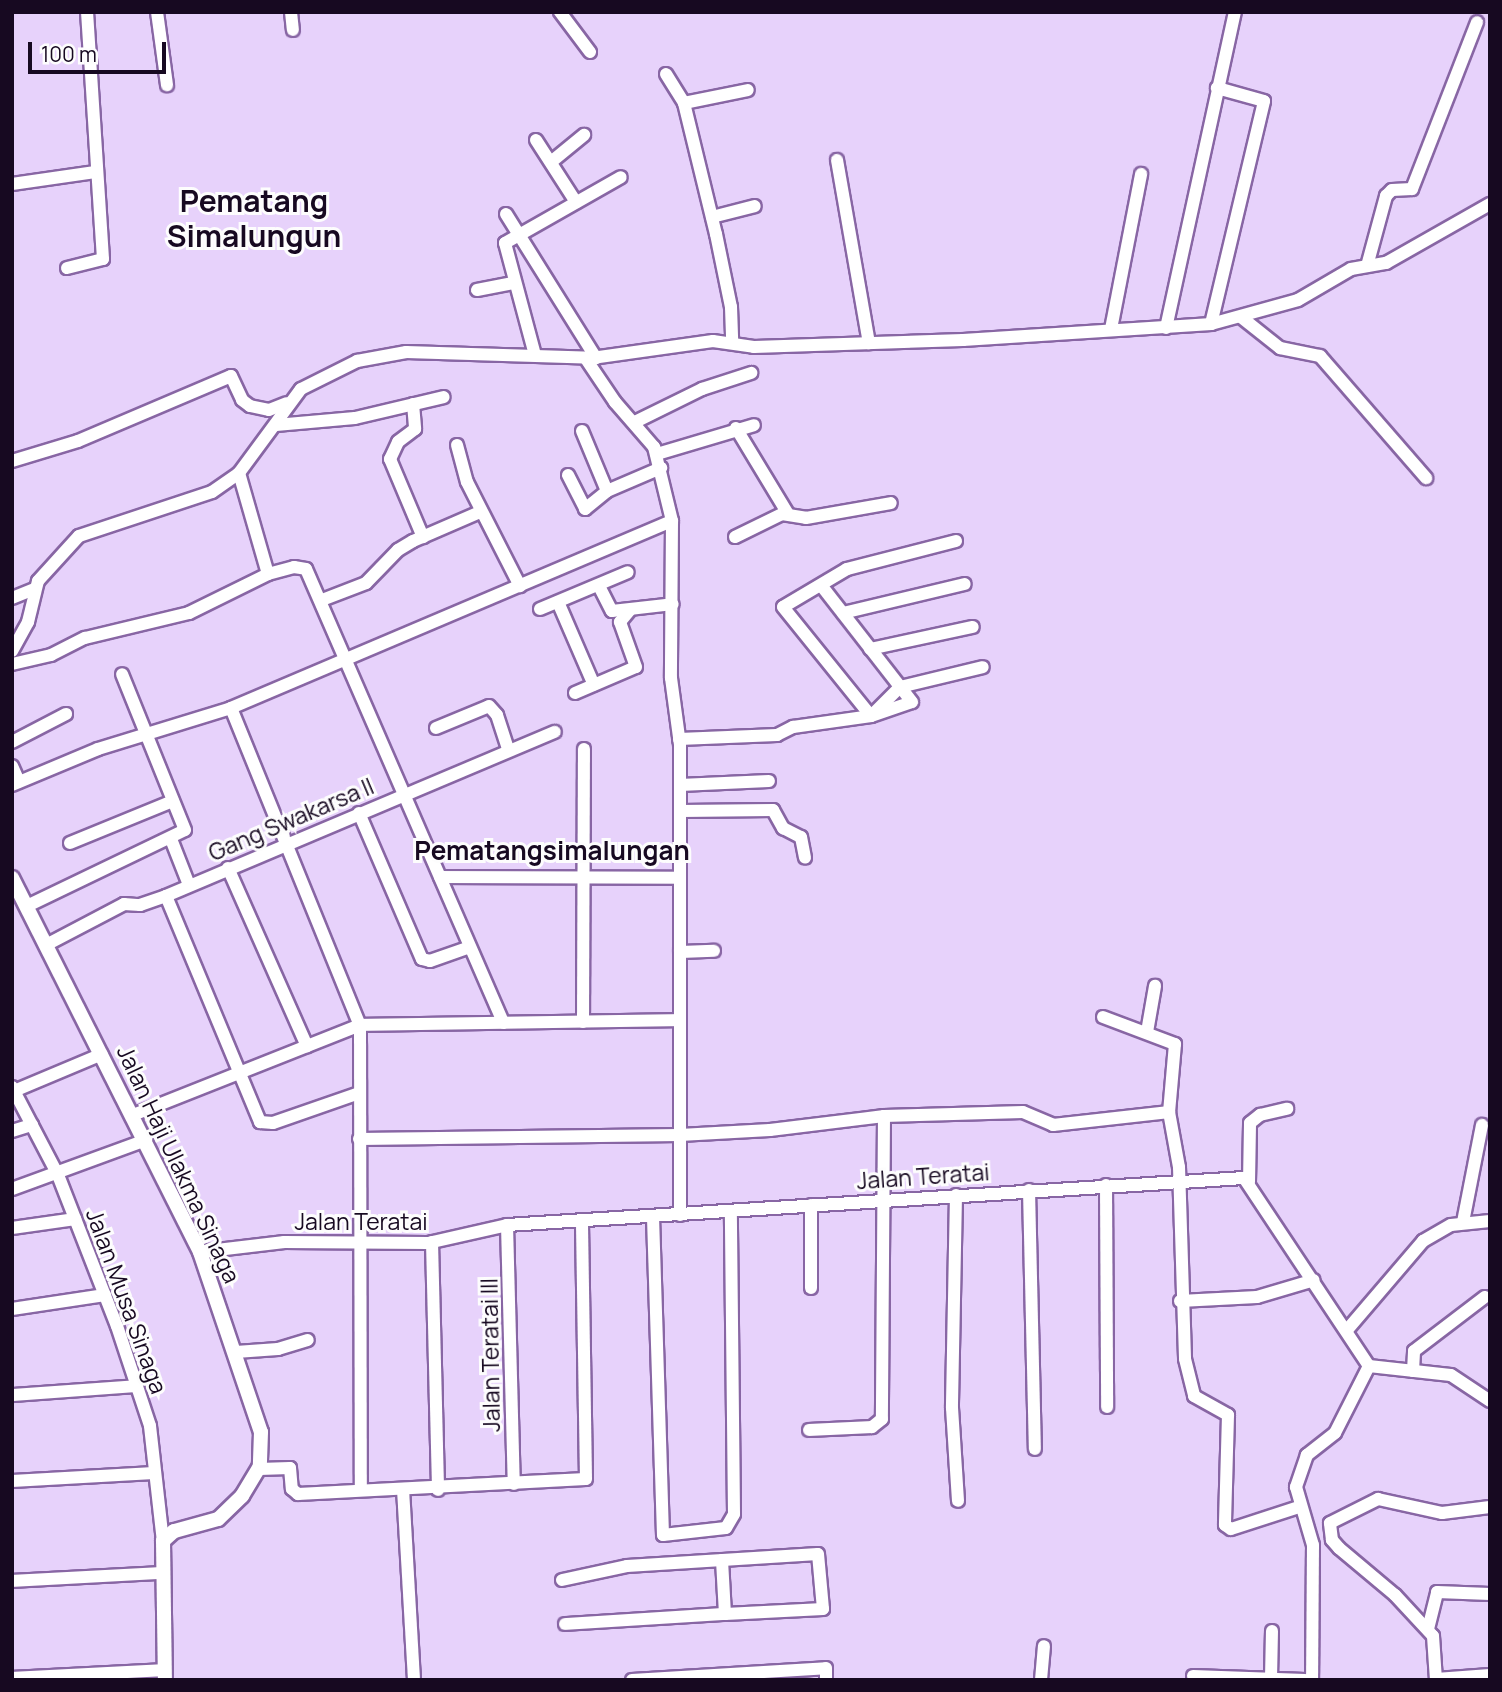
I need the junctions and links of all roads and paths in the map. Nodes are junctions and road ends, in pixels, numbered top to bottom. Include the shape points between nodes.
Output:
1 (87, 12) edge
2 (158, 12) edge
3 (291, 12) edge
4 (560, 12) edge
5 (1235, 12) edge
6 (1477, 22) dead end
7 (293, 30) dead end
8 (590, 52) dead end
9 (667, 74) dead end
10 (167, 85) dead end
11 (1217, 88) junction
12 (748, 90) dead end
13 (684, 103) junction
14 (584, 135) dead end
15 (536, 140) dead end
16 (837, 160) dead end
17 (551, 162) junction
18 (95, 172) junction
19 (1141, 174) dead end
20 (621, 177) dead end
21 (12, 184) edge
22 (576, 202) junction
23 (1490, 204) edge
24 (755, 206) dead end
25 (506, 214) dead end
26 (712, 217) junction
27 (519, 234) junction
28 (1367, 266) junction
29 (67, 268) dead end
30 (514, 284) junction
31 (477, 290) dead end
32 (1241, 317) junction
33 (1211, 324) junction
34 (1166, 328) junction
35 (1111, 329) junction
36 (732, 343) junction
37 (869, 343) junction
38 (534, 355) junction
39 (591, 358) junction
40 (751, 373) dead end
41 (444, 397) dead end
42 (290, 401) junction
43 (413, 404) junction
44 (635, 422) junction
45 (276, 425) junction
46 (754, 425) dead end
47 (736, 428) junction
48 (582, 431) dead end
49 (457, 445) dead end
50 (657, 454) junction
51 (12, 461) edge
52 (662, 468) junction
53 (239, 473) junction
54 (568, 475) dead end
55 (1426, 478) dead end
56 (607, 491) junction
57 (891, 503) dead end
58 (480, 512) junction
59 (788, 514) junction
60 (673, 521) junction
61 (423, 537) junction
62 (735, 537) dead end
63 (956, 541) dead end
64 (628, 572) dead end
65 (268, 574) junction
66 (965, 584) dead end
67 (821, 585) junction
68 (520, 586) junction
69 (599, 586) junction
70 (34, 589) junction
71 (12, 598) edge
72 (322, 600) junction
73 (558, 603) junction
74 (673, 604) junction
75 (540, 609) dead end
76 (630, 610) junction
77 (843, 613) junction
78 (973, 626) dead end
79 (870, 649) junction
80 (12, 651) edge
81 (348, 659) junction
82 (12, 664) edge
83 (983, 667) dead end
84 (122, 674) dead end
85 (594, 685) junction
86 (900, 687) junction
87 (575, 694) dead end
88 (231, 708) junction
89 (66, 714) dead end
90 (871, 716) junction
91 (436, 728) dead end
92 (555, 732) dead end
93 (147, 733) junction
94 (679, 740) junction
95 (12, 742) edge
96 (508, 749) junction
97 (584, 749) dead end
98 (12, 766) edge
99 (769, 780) dead end
100 (16, 784) edge
101 (680, 785) junction
102 (405, 793) junction
103 (173, 801) junction
104 (681, 811) junction
105 (359, 813) junction
106 (171, 839) junction
107 (70, 843) dead end
108 (289, 843) junction
109 (805, 858) dead end
110 (228, 868) junction
111 (440, 877) junction
112 (585, 877) junction
113 (12, 878) edge
114 (680, 878) junction
115 (189, 885) junction
116 (166, 896) junction
117 (27, 906) junction
118 (46, 944) junction
119 (470, 947) junction
120 (715, 951) dead end
121 (680, 952) junction
122 (1155, 986) dead end
123 (1104, 1017) dead end
124 (680, 1020) junction
125 (583, 1021) junction
126 (503, 1023) junction
127 (360, 1025) junction
128 (1147, 1032) junction
129 (307, 1046) junction
130 (102, 1054) junction
131 (239, 1073) junction
132 (13, 1089) edge
133 (359, 1093) junction
134 (1287, 1109) dead end
135 (1169, 1112) junction
136 (133, 1115) junction
137 (884, 1116) junction
138 (32, 1125) junction
139 (1482, 1125) dead end
140 (12, 1131) edge
141 (680, 1135) junction
142 (359, 1139) junction
143 (146, 1140) junction
144 (58, 1175) junction
145 (1179, 1179) junction
146 (1249, 1182) junction
147 (1106, 1185) junction
148 (12, 1189) edge
149 (1029, 1190) junction
150 (956, 1195) junction
151 (884, 1200) junction
152 (811, 1205) junction
153 (732, 1211) junction
154 (680, 1215) junction
155 (653, 1217) junction
156 (75, 1219) junction
157 (1490, 1221) edge
158 (582, 1222) junction
159 (1463, 1222) junction
160 (507, 1225) junction
161 (12, 1228) edge
162 (359, 1242) junction
163 (432, 1242) junction
164 (200, 1252) junction
165 (1314, 1280) junction
166 (811, 1288) dead end
167 (105, 1295) junction
168 (1485, 1297) dead end
169 (1180, 1301) junction
170 (12, 1309) edge
171 (1347, 1330) junction
172 (308, 1340) dead end
173 (236, 1352) junction
174 (1369, 1366) junction
175 (1413, 1371) junction
176 (137, 1386) junction
177 (12, 1395) edge
178 (1490, 1401) edge
179 (1107, 1407) dead end
180 (808, 1430) dead end
181 (1034, 1450) dead end
182 (259, 1469) junction
183 (154, 1473) junction
184 (12, 1481) edge
185 (514, 1484) junction
186 (361, 1488) junction
187 (403, 1489) junction
188 (438, 1490) junction
189 (958, 1501) dead end
190 (1299, 1507) junction
191 (1490, 1507) edge
192 (163, 1541) junction
193 (722, 1560) junction
194 (162, 1573) junction
195 (562, 1580) dead end
196 (12, 1581) edge
197 (1490, 1594) edge
198 (725, 1614) junction
199 (565, 1624) dead end
200 (1428, 1629) junction
201 (1272, 1631) dead end
202 (1044, 1646) dead end
203 (165, 1675) edge
204 (1490, 1675) edge
205 (1193, 1676) dead end
206 (728, 1677) edge
207 (12, 1678) edge
208 (1272, 1678) edge
209 (1436, 1679) edge
210 (414, 1680) edge
211 (632, 1680) edge
212 (826, 1680) edge
213 (1041, 1680) edge
214 (1305, 1680) edge
215 (1312, 1680) edge

1 - 18 street
2 - 10 street
3 - 7 street
4 - 8 street
5 - 11 street
6 - 28 street via 1412,189 1392,190 1386,196
9 - 13 street
11 - 33 street via 1264,101
11 - 34 street
12 - 13 street
13 - 26 street
14 - 17 street
15 - 17 street
16 - 37 street
17 - 22 street
18 - 21 street
18 - 29 street via 102,262
19 - 35 street
20 - 22 street
22 - 27 street
23 - 28 street via 1386,263
24 - 26 street
25 - 27 street
26 - 36 street via 728,289
27 - 30 street via 505,243
27 - 39 street
28 - 32 street via 1345,272 1298,300
30 - 31 street
30 - 38 street
32 - 33 street
32 - 55 street via 1280,348 1320,356
33 - 34 street
34 - 35 street
35 - 37 street
36 - 37 street via 754,347
36 - 39 street via 684,343
38 - 39 street
38 - 42 street via 381,355 339,367
39 - 44 street via 615,402
40 - 44 street via 702,389
41 - 43 street
42 - 45 street
42 - 51 street via 269,411 250,406 242,400 232,376 78,441
43 - 45 street via 355,418
43 - 61 street via 415,429 398,442 390,459
44 - 50 street
45 - 53 street
46 - 47 street
47 - 50 street
47 - 59 street
48 - 56 street
49 - 58 street
50 - 52 street
52 - 56 street
52 - 60 street
53 - 65 street
53 - 70 street via 196,500 79,536
54 - 56 street via 585,509
57 - 59 street via 806,518
58 - 61 street
58 - 68 street via 506,552
59 - 62 street
60 - 68 street
60 - 74 street
61 - 72 street via 398,550 366,583
63 - 67 street via 847,569
64 - 69 street
65 - 72 street via 302,566
65 - 82 street via 189,613 85,638 51,655
66 - 77 street
67 - 77 street
67 - 90 street via 783,607
68 - 81 street
69 - 73 street
69 - 76 street via 612,611
70 - 71 street
70 - 80 street via 28,622
72 - 81 street
73 - 75 street
73 - 85 street
74 - 76 street
74 - 94 street via 671,678
76 - 85 street via 620,622 636,667
77 - 79 street
78 - 79 street
79 - 86 street
81 - 88 street
81 - 102 street
83 - 86 street
84 - 93 street
85 - 87 street
86 - 90 street
86 - 90 street via 912,702
88 - 93 street
88 - 108 street
89 - 95 street
90 - 94 street via 793,727 778,735
91 - 96 street via 489,706 497,715
92 - 96 street, Gang Swakarsa II
93 - 100 street
93 - 103 street
94 - 101 street
96 - 102 street, Gang Swakarsa II
97 - 112 street
98 - 100 street
99 - 101 street
101 - 104 street
102 - 105 street, Gang Swakarsa II
102 - 111 street
103 - 106 street via 185,830
103 - 107 street
104 - 109 street via 773,810 783,828 801,837
104 - 114 street
105 - 108 street, Gang Swakarsa II
105 - 119 street via 422,959 430,961
106 - 115 street
106 - 117 street
108 - 110 street, Gang Swakarsa II
108 - 127 street
110 - 115 street, Gang Swakarsa II
110 - 129 street
111 - 112 street
111 - 119 street
112 - 114 street
112 - 125 street
113 - 117 main road, Jalan Haji Ulakma Sinaga
114 - 121 street
115 - 116 street, Gang Swakarsa II
116 - 118 street, Gang Swakarsa II via 140,905 124,904
116 - 131 street
117 - 118 main road, Jalan Haji Ulakma Sinaga
118 - 130 main road, Jalan Haji Ulakma Sinaga
119 - 126 street
120 - 121 street
121 - 124 street
122 - 128 street
123 - 128 street
124 - 125 street
124 - 141 street
125 - 126 street
126 - 127 street
127 - 129 street
127 - 133 street
128 - 135 street via 1175,1044
129 - 131 street
130 - 132 street
130 - 136 main road, Jalan Haji Ulakma Sinaga
131 - 133 street via 262,1124
131 - 136 street
132 - 138 street, Jalan Musa Sinaga
133 - 142 street
134 - 146 street via 1259,1115 1250,1123
135 - 137 street via 1053,1125 1023,1112
135 - 145 street
136 - 143 main road, Jalan Haji Ulakma Sinaga
137 - 141 street
137 - 151 street
138 - 140 street
138 - 144 street, Jalan Musa Sinaga
139 - 159 street
141 - 142 street
141 - 154 street
142 - 162 street
143 - 144 street
143 - 164 main road, Jalan Haji Ulakma Sinaga
144 - 148 street
144 - 156 street, Jalan Musa Sinaga
145 - 146 street, Jalan Teratai via 1233,1175
145 - 147 street, Jalan Teratai
145 - 169 street
146 - 165 street
147 - 149 street, Jalan Teratai
147 - 179 street
149 - 150 street, Jalan Teratai
149 - 181 street
150 - 151 street, Jalan Teratai
150 - 189 street via 952,1408
151 - 152 street, Jalan Teratai
151 - 180 street via 882,1419 872,1427
152 - 153 street, Jalan Teratai
152 - 166 street
153 - 154 street, Jalan Teratai
153 - 155 street via 734,1514 726,1528 663,1535
154 - 155 street, Jalan Teratai
155 - 158 street, Jalan Teratai
156 - 161 street
156 - 167 street, Jalan Musa Sinaga
157 - 159 street
158 - 160 street, Jalan Teratai
158 - 185 street via 586,1479
159 - 171 street via 1423,1241 1411,1252 1377,1300
160 - 163 street, Jalan Teratai
160 - 185 street, Jalan Teratai III
162 - 163 street, Jalan Teratai
162 - 164 street, Jalan Teratai via 267,1243
162 - 186 street
163 - 188 street
164 - 173 main road, Jalan Haji Ulakma Sinaga
165 - 169 street via 1257,1297
165 - 171 street
167 - 170 street
167 - 176 street, Jalan Musa Sinaga
168 - 175 street via 1414,1351
169 - 190 street via 1188,1384 1200,1403 1222,1409 1229,1420 1226,1528
171 - 174 street
172 - 173 street via 278,1349
173 - 182 main road, Jalan Haji Ulakma Sinaga via 261,1432
174 - 175 street
174 - 190 street via 1335,1433 1307,1455 1299,1471
175 - 178 street via 1451,1375
176 - 177 street
176 - 183 street, Jalan Musa Sinaga via 150,1426
182 - 186 street via 290,1468 294,1493
182 - 192 main road via 242,1496 218,1519 174,1531
183 - 184 street
183 - 192 street, Jalan Musa Sinaga
185 - 188 street
186 - 187 street
187 - 188 street
187 - 210 street
190 - 215 street via 1313,1545
191 - 200 street via 1442,1513 1378,1499 1331,1523 1332,1540 1339,1548
192 - 194 main road
193 - 195 street via 627,1566 621,1571
193 - 198 street
193 - 198 street via 818,1554 823,1609
194 - 196 street
194 - 203 main road
197 - 200 street via 1437,1592
198 - 199 street
200 - 209 street via 1436,1642
201 - 208 street
202 - 213 street
203 - 207 street
204 - 209 street
205 - 208 street
206 - 211 street
206 - 212 street via 826,1668
208 - 214 street

